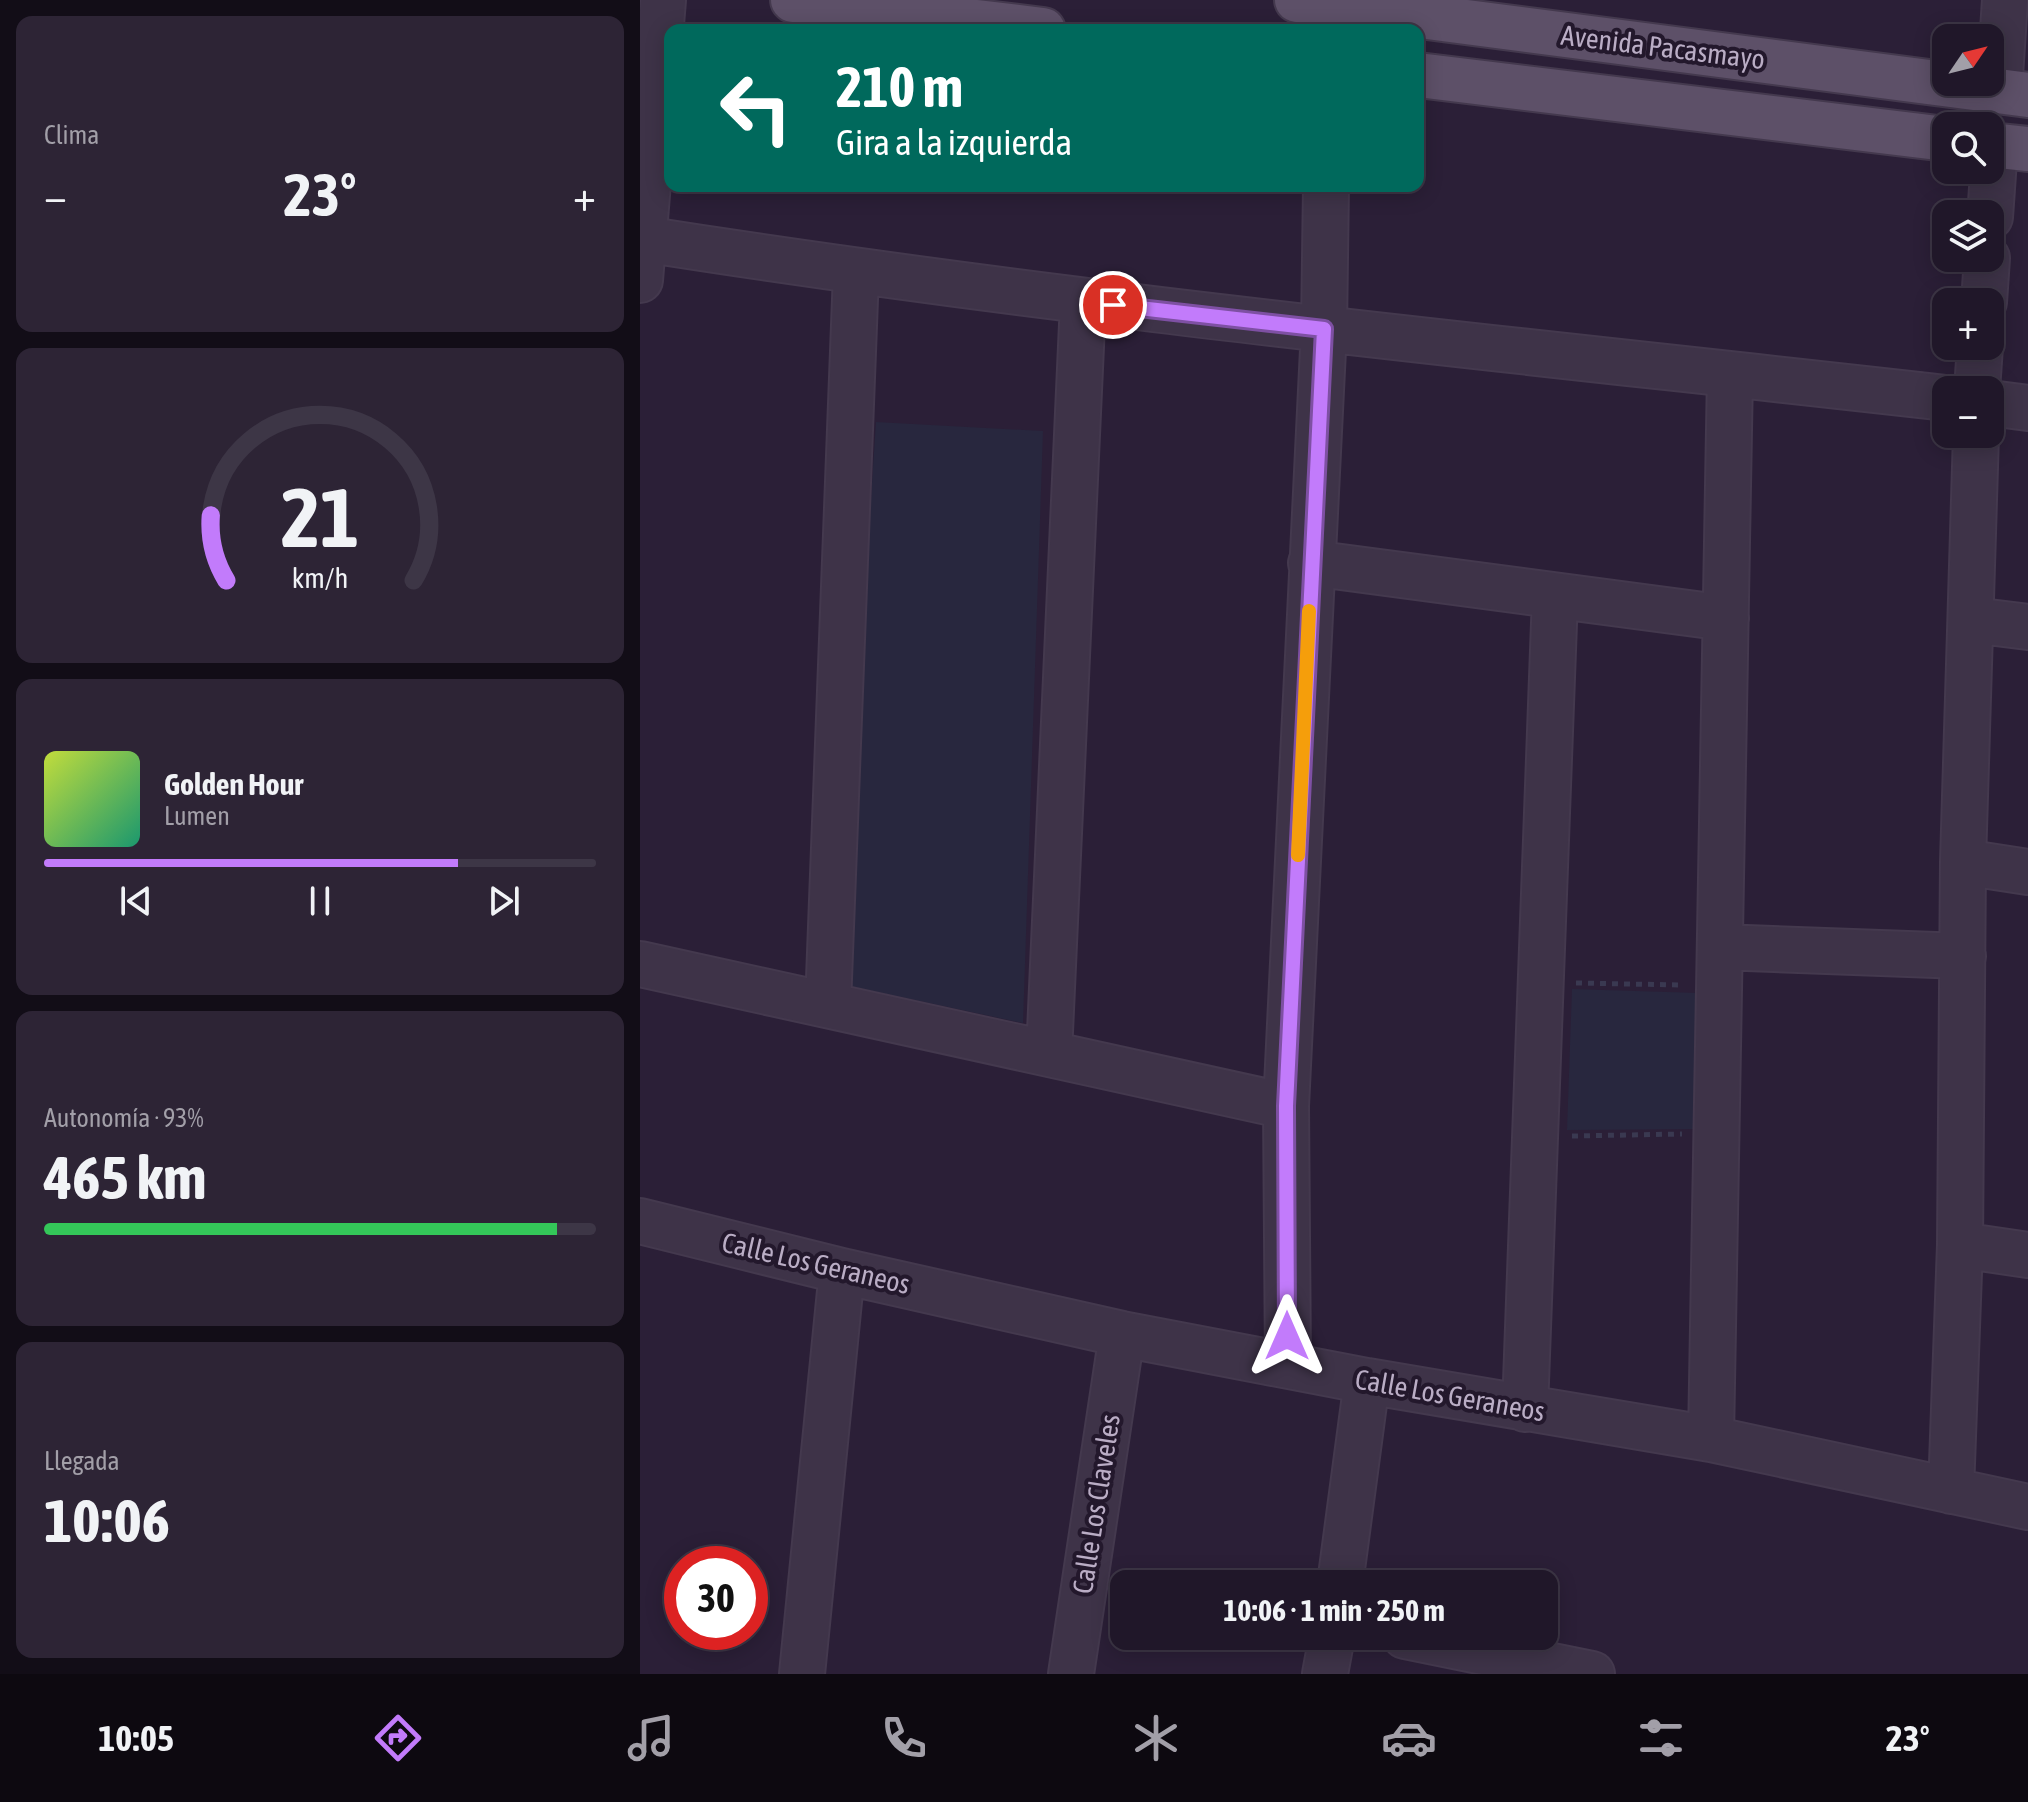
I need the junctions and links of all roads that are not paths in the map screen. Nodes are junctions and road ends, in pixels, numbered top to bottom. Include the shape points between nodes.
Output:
1 (663, 0) edge
2 (793, 0) edge
3 (2005, 0) edge
4 (1428, 8) edge
5 (1319, 11) edge
6 (993, 24) edge
7 (1424, 76) edge
8 (2013, 93) edge
9 (1932, 137) edge
10 (1326, 192) edge
11 (642, 228) edge
12 (856, 273) junction
13 (1083, 302) junction
14 (1324, 329) junction
15 (1730, 374) junction
16 (1932, 396) edge
17 (2004, 405) edge
18 (2028, 408) edge
19 (1976, 448) edge
20 (1311, 563) junction
21 (1555, 596) junction
22 (1726, 618) junction
23 (1972, 620) junction
24 (2028, 627) edge
25 (1963, 862) junction
26 (2028, 872) edge
27 (1963, 956) junction
28 (640, 964) edge
29 (1720, 967) junction
30 (828, 1005) junction
31 (1049, 1054) junction
32 (1286, 1106) junction
33 (640, 1221) edge
34 (1960, 1245) junction
35 (2028, 1255) edge
36 (842, 1271) junction
37 (1122, 1334) junction
38 (1288, 1365) junction
39 (1367, 1381) junction
40 (1525, 1409) junction
41 (1711, 1439) junction
42 (1951, 1491) junction
43 (2028, 1507) edge
44 (1342, 1570) edge
45 (1329, 1650) edge
46 (1472, 1650) edge
47 (802, 1674) edge
48 (1071, 1674) edge
49 (1325, 1674) edge
50 (1587, 1674) edge

1 - 11 street
2 - 6 main road
3 - 8 street
4 - 5 main road, Avenida Pacasmayo
4 - 8 main road, Avenida Pacasmayo
7 - 9 main road, Avenida Pacasmayo
10 - 14 street
11 - 12 street
12 - 13 street
12 - 30 street
13 - 14 street
13 - 31 street
14 - 15 street
14 - 20 street
15 - 16 street
15 - 22 street
17 - 18 street
19 - 23 street
20 - 21 street
20 - 32 street
21 - 22 street
21 - 40 street
22 - 29 street
23 - 24 street
23 - 25 street
25 - 26 street
25 - 27 street
27 - 29 street
27 - 34 street
28 - 30 street
29 - 41 street
30 - 31 street
31 - 32 street
32 - 38 street
33 - 36 street, Calle Los Geraneos
34 - 35 street
34 - 42 street
36 - 37 street, Calle Los Geraneos
36 - 47 street
37 - 38 street, Calle Los Geraneos
37 - 48 street, Calle Los Claveles
38 - 39 street, Calle Los Geraneos
39 - 40 street, Calle Los Geraneos
39 - 44 street
40 - 41 street, Calle Los Geraneos
41 - 42 street, Calle Los Geraneos
42 - 43 street, Calle Los Geraneos
45 - 49 street
46 - 50 street

